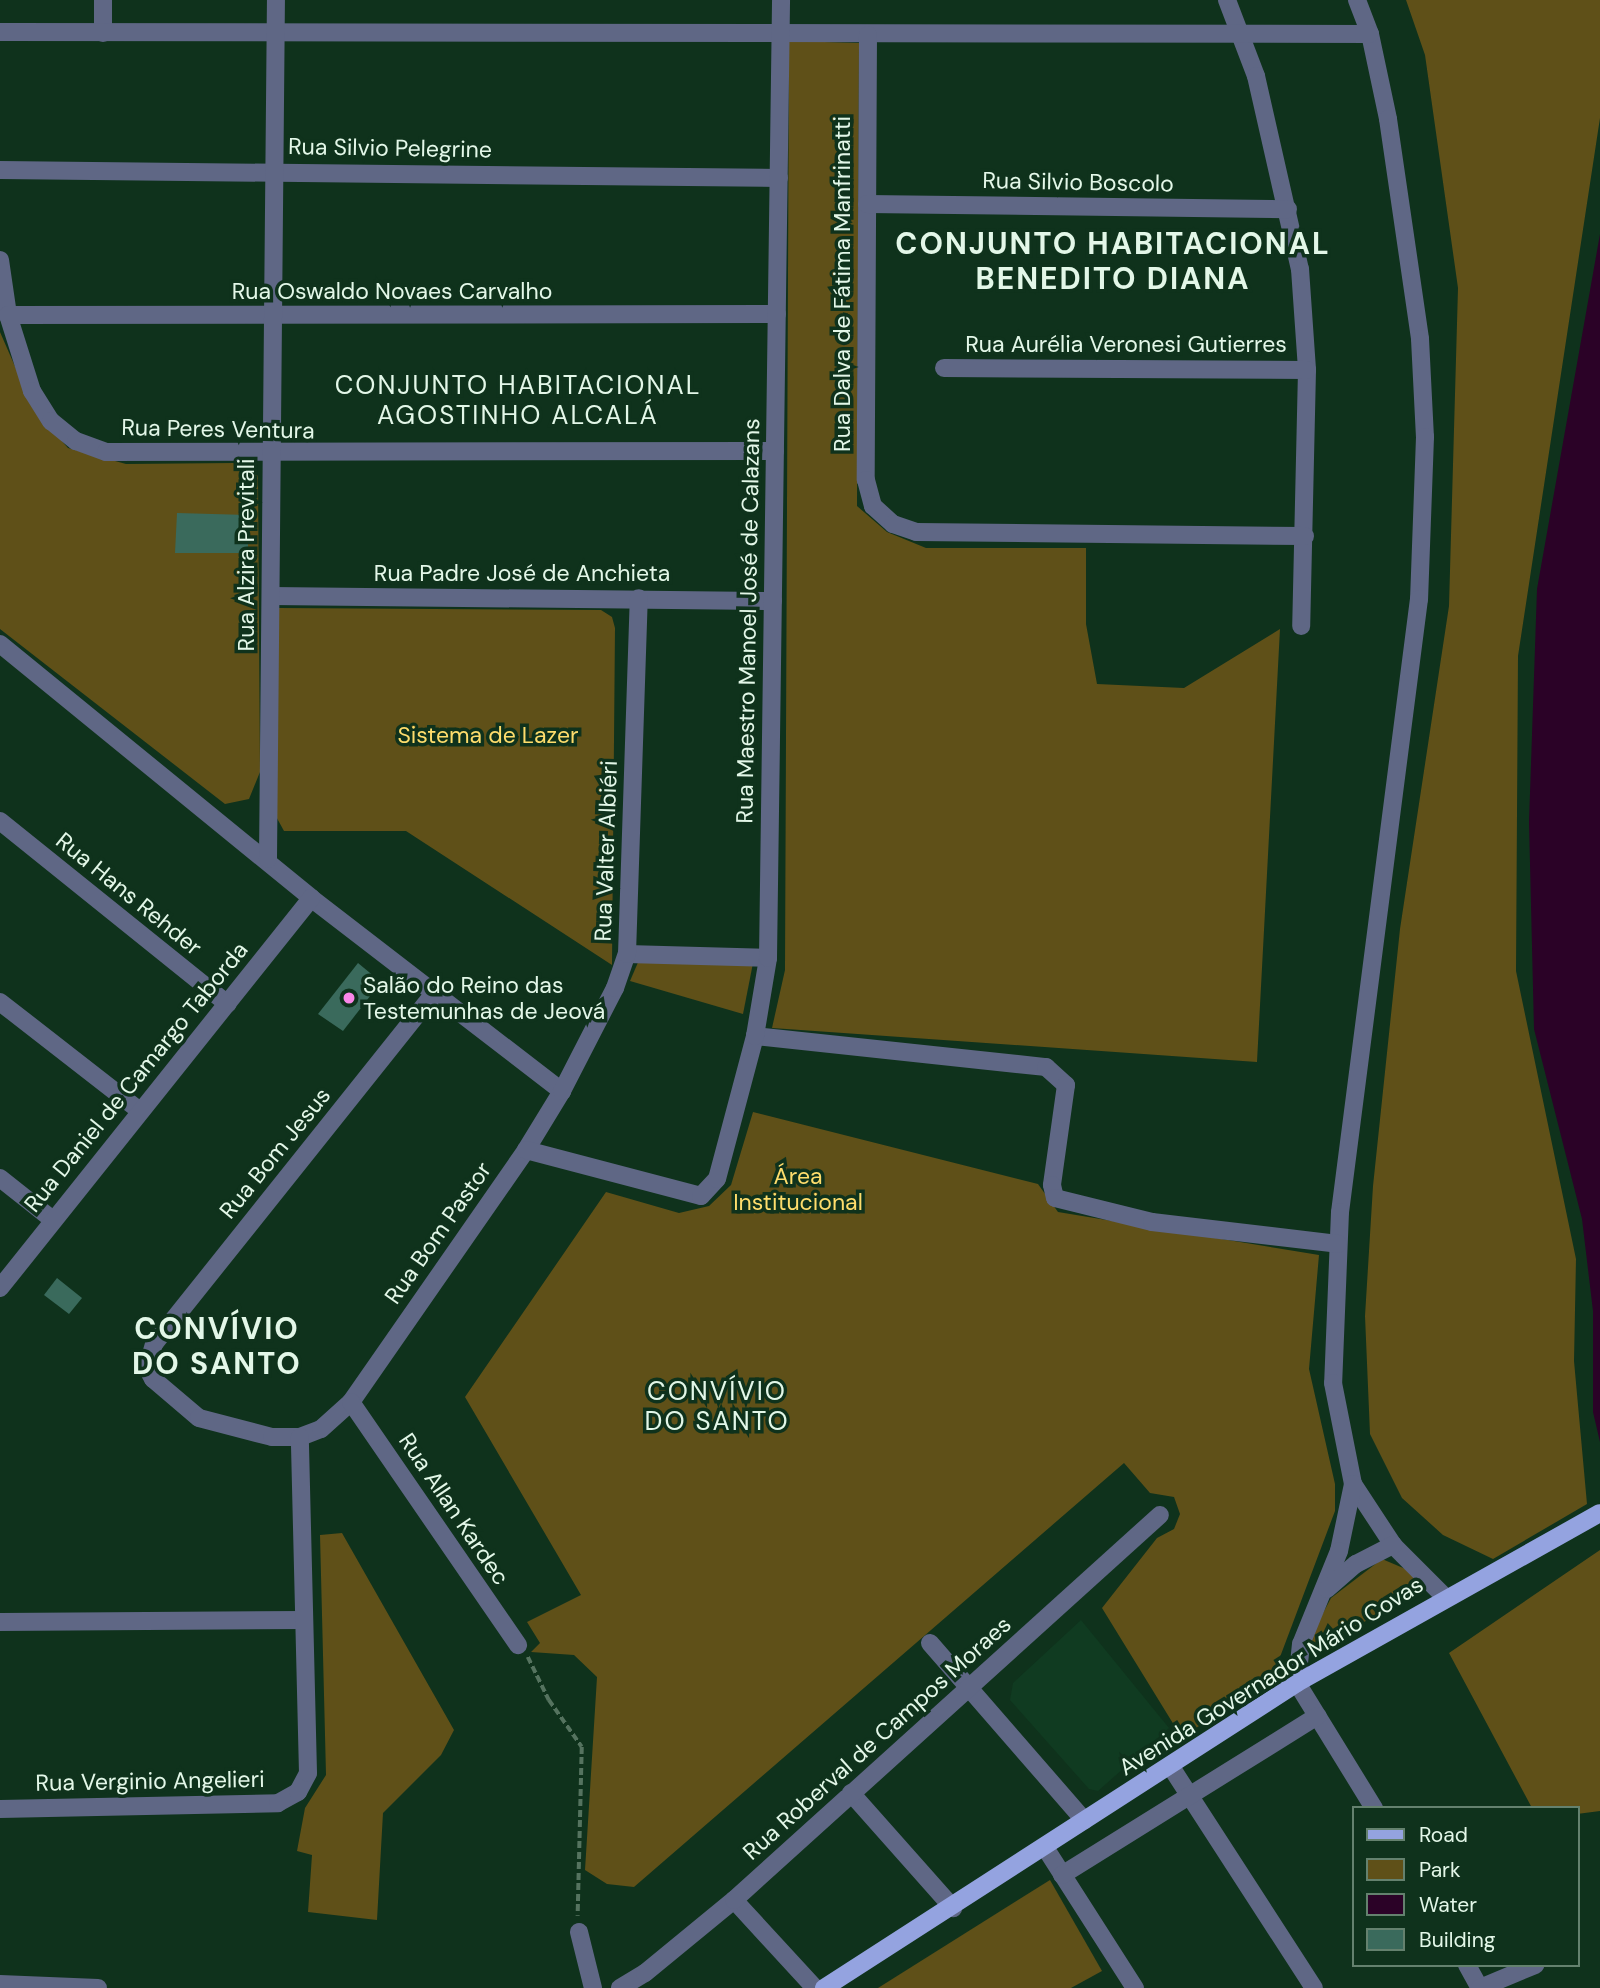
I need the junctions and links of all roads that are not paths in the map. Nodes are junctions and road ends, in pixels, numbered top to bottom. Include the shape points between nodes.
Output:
1 (103, 0) edge
2 (275, 0) edge
3 (781, 0) edge
4 (1227, 0) edge
5 (1357, 0) edge
6 (0, 32) edge
7 (103, 33) junction
8 (275, 34) junction
9 (781, 34) junction
10 (868, 34) junction
11 (1242, 34) junction
12 (1370, 34) junction
13 (0, 170) edge
14 (274, 171) junction
15 (779, 177) junction
16 (867, 204) junction
17 (1289, 209) junction
18 (0, 260) edge
19 (777, 314) junction
20 (8, 315) junction
21 (272, 316) junction
22 (944, 368) dead end
23 (1307, 370) junction
24 (775, 451) junction
25 (271, 455) junction
26 (1305, 536) junction
27 (271, 596) junction
28 (639, 598) junction
29 (773, 601) junction
30 (1301, 626) dead end
31 (0, 644) edge
32 (0, 821) edge
33 (268, 859) junction
34 (311, 898) junction
35 (627, 954) junction
36 (768, 958) junction
37 (435, 992) junction
38 (0, 1002) edge
39 (228, 1004) junction
40 (755, 1036) junction
41 (562, 1091) junction
42 (141, 1111) junction
43 (526, 1150) junction
44 (0, 1178) edge
45 (53, 1220) junction
46 (1338, 1244) junction
47 (0, 1288) edge
48 (351, 1402) junction
49 (300, 1437) junction
50 (1353, 1483) junction
51 (1600, 1513) edge
52 (1160, 1515) dead end
53 (1394, 1545) junction
54 (1319, 1598) junction
55 (1446, 1598) junction
56 (304, 1620) junction
57 (0, 1622) edge
58 (930, 1643) dead end
59 (517, 1645) road end
60 (1297, 1684) junction
61 (968, 1689) junction
62 (1317, 1716) junction
63 (1171, 1767) junction
64 (851, 1793) junction
65 (1191, 1795) junction
66 (1373, 1806) edge
67 (0, 1809) edge
68 (1083, 1820) junction
69 (1046, 1849) junction
70 (1062, 1875) junction
71 (734, 1900) junction
72 (953, 1908) junction
73 (579, 1932) road end
74 (1467, 1967) edge
75 (1530, 1967) edge
76 (0, 1984) edge
77 (98, 1988) edge
78 (593, 1988) edge
79 (620, 1988) edge
80 (816, 1988) edge
81 (824, 1988) edge
82 (1135, 1988) edge
83 (1314, 1988) edge
84 (1480, 1988) edge

1 - 7 street
2 - 8 street, Rua Alzira Previtali
3 - 9 street, Rua Maestro Manoel José de Calazans
4 - 11 street
5 - 12 street
6 - 7 street
7 - 8 street
8 - 9 street
8 - 14 street, Rua Alzira Previtali
9 - 10 street
9 - 15 street, Rua Maestro Manoel José de Calazans
10 - 11 street
10 - 16 street, Rua Dalva de Fátima Manfrinatti
11 - 12 street
11 - 17 street
12 - 46 street via 1408,250 1420,339 1425,437 1419,599
13 - 14 street, Rua Silvio Pelegrine
14 - 15 street, Rua Silvio Pelegrine
14 - 21 street, Rua Alzira Previtali
15 - 19 street, Rua Maestro Manoel José de Calazans
16 - 17 street, Rua Silvio Boscolo
16 - 26 street, Rua Dalva de Fátima Manfrinatti via 866,480 873,506 893,524 916,532
17 - 23 street via 1300,269
18 - 20 street, Rua Peres Ventura
19 - 21 street, Rua Oswaldo Novaes Carvalho
19 - 24 street, Rua Maestro Manoel José de Calazans
20 - 21 street, Rua Oswaldo Novaes Carvalho
20 - 25 street, Rua Peres Ventura via 32,391 51,421 76,441 106,452
21 - 25 street, Rua Alzira Previtali
22 - 23 street, Rua Aurélia Veronesi Gutierres
23 - 26 street
24 - 25 street, Rua Peres Ventura
24 - 29 street, Rua Maestro Manoel José de Calazans
25 - 27 street, Rua Alzira Previtali
26 - 30 street
27 - 28 street, Rua Padre José de Anchieta
27 - 33 street, Rua Alzira Previtali
28 - 29 street, Rua Padre José de Anchieta
28 - 35 street, Rua Valter Albiéri
29 - 36 street, Rua Maestro Manoel José de Calazans
31 - 33 street
32 - 39 street, Rua Hans Rehder
33 - 34 street
34 - 37 street
34 - 39 street, Rua Daniel de Camargo Taborda
35 - 36 street
35 - 41 street, Rua Valter Albiéri via 615,988
36 - 40 street, Rua Maestro Manoel José de Calazans
37 - 41 street
37 - 49 street, Rua Bom Jesus via 154,1344 147,1368 153,1380 199,1418 272,1437
38 - 42 street
39 - 42 street, Rua Daniel de Camargo Taborda
40 - 43 street, Rua Maestro Manoel José de Calazans via 717,1179 701,1196
40 - 46 street via 1046,1067 1066,1085 1052,1185 1055,1198 1152,1222
41 - 43 street, Rua Bom Pastor
42 - 45 street, Rua Daniel de Camargo Taborda
43 - 48 street, Rua Bom Pastor
44 - 45 street
45 - 47 street, Rua Daniel de Camargo Taborda
46 - 50 street via 1333,1383
48 - 49 street, Rua Bom Pastor via 321,1429
48 - 59 street, Rua Allan Kardec
49 - 56 street
50 - 53 street
50 - 54 street via 1339,1551
51 - 55 main road, Avenida Governador Mário Covas
52 - 61 street, Rua Roberval de Campos Moraes
53 - 54 street via 1356,1564
53 - 55 street
54 - 60 street via 1301,1644
55 - 60 main road, Avenida Governador Mário Covas
56 - 57 street
56 - 67 street, Rua Verginio Angelieri via 308,1773 298,1792 278,1803
58 - 61 street
60 - 62 street
60 - 63 main road, Avenida Governador Mário Covas
61 - 64 street, Rua Roberval de Campos Moraes
61 - 68 street
62 - 65 street
62 - 66 street
63 - 65 street
63 - 68 main road, Avenida Governador Mário Covas
64 - 71 street, Rua Roberval de Campos Moraes
64 - 72 street
65 - 70 street
65 - 83 street
68 - 69 main road, Avenida Governador Mário Covas
69 - 70 street
69 - 72 main road, Avenida Governador Mário Covas
70 - 82 street
71 - 79 street, Rua Roberval de Campos Moraes
71 - 80 street
72 - 81 main road, Avenida Governador Mário Covas
73 - 78 street
74 - 84 street
75 - 84 street
76 - 77 street

